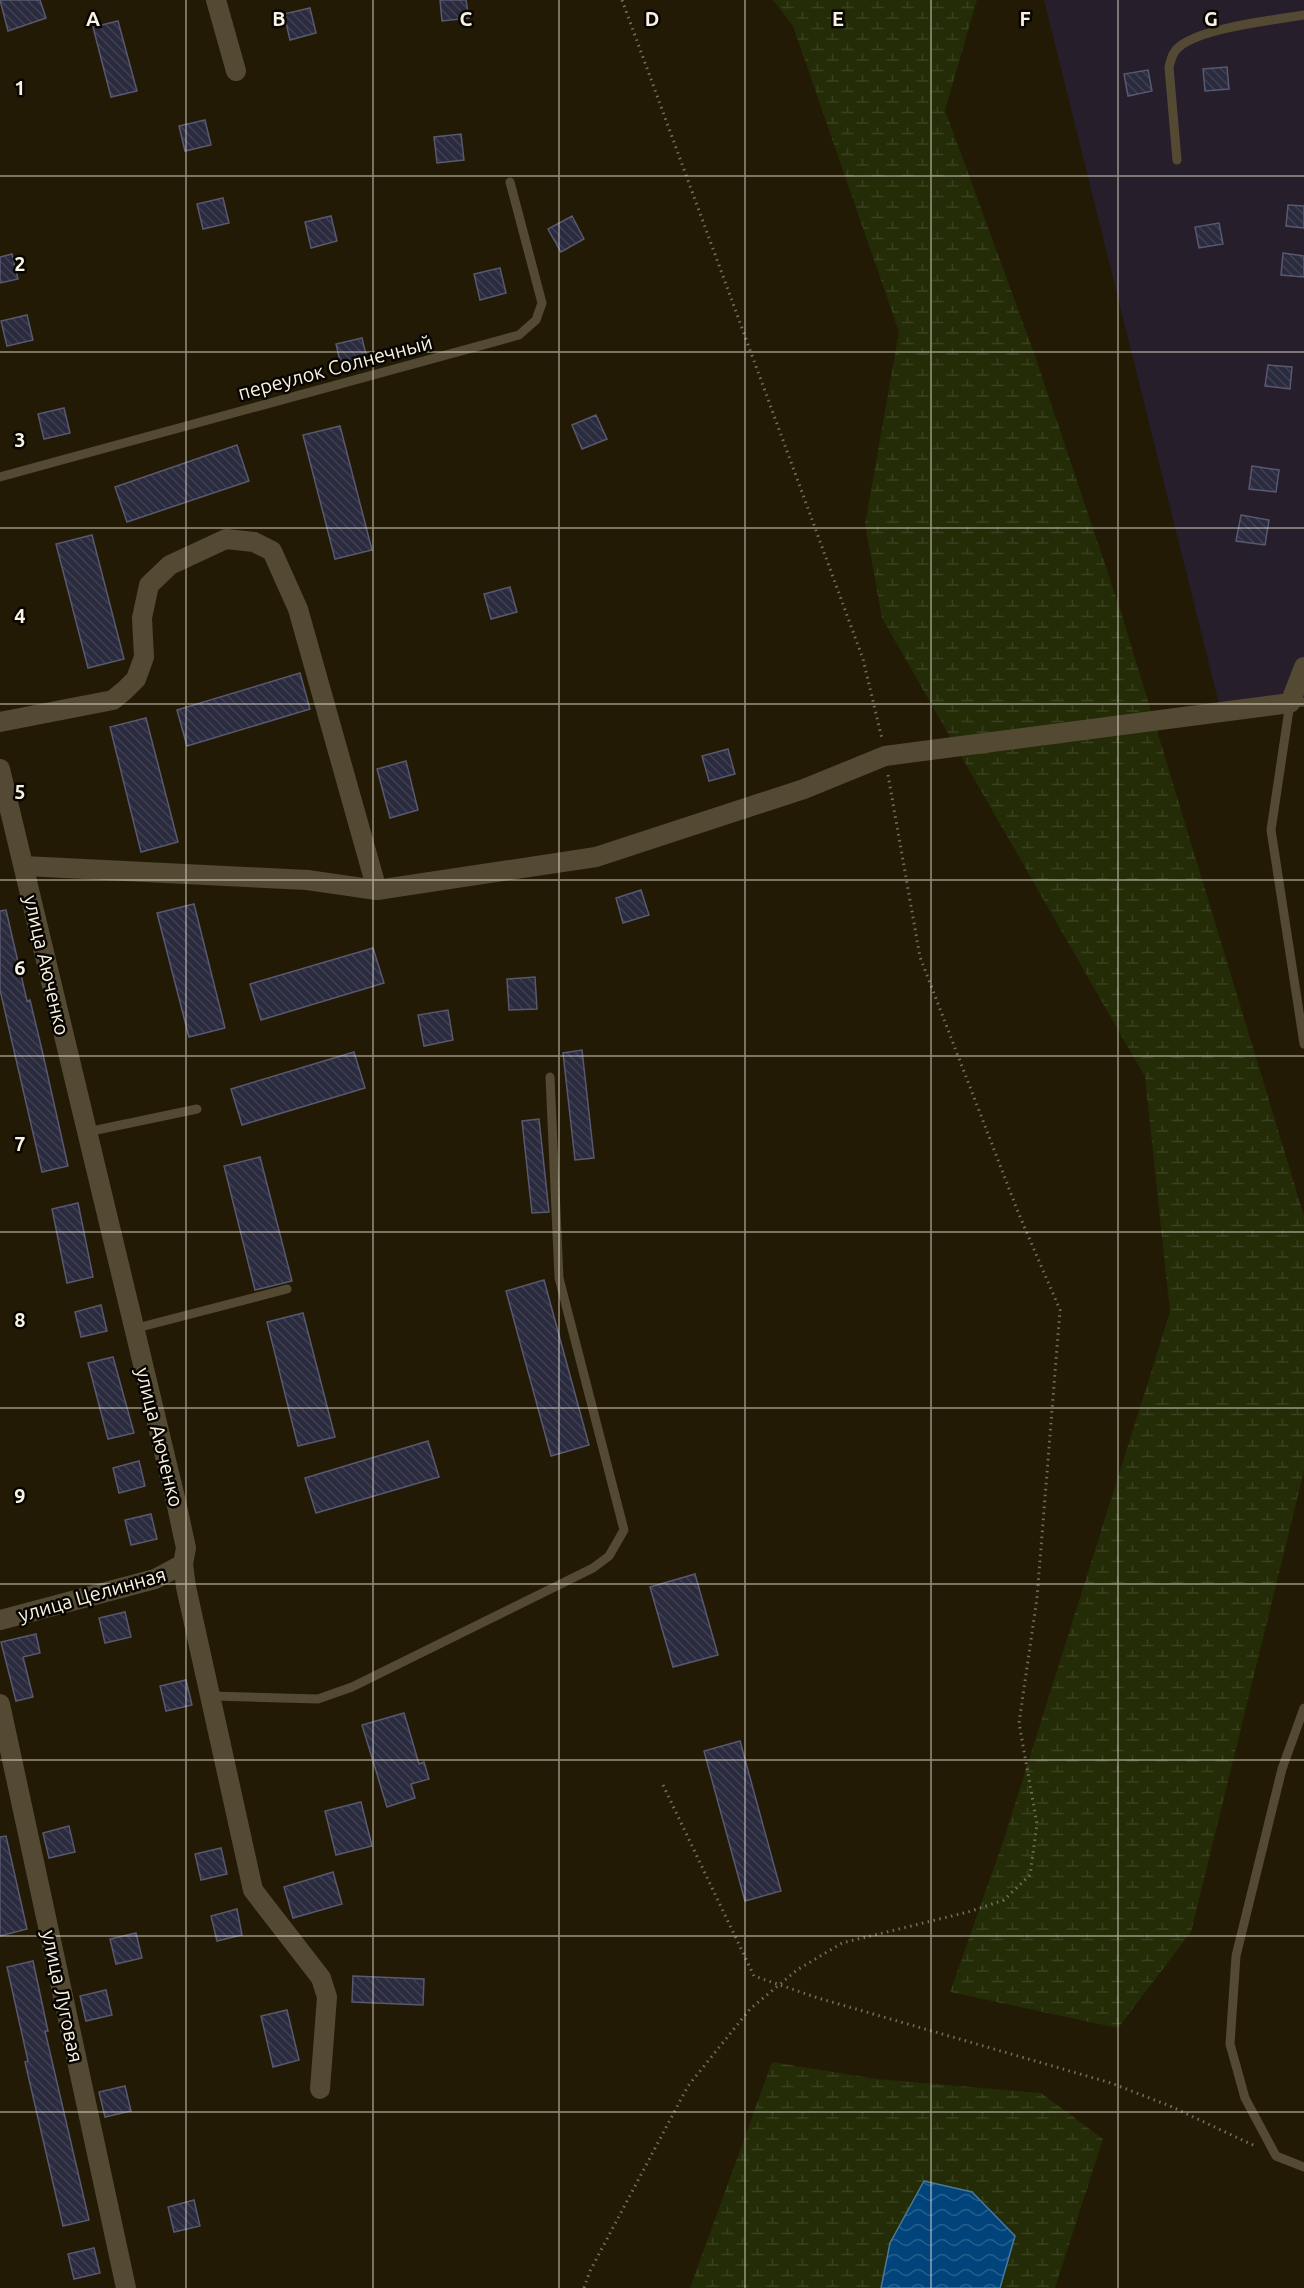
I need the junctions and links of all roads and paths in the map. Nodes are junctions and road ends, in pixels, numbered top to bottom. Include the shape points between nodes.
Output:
1 (216, 0) edge
2 (622, 0) edge
3 (1304, 15) edge
4 (236, 71) dead end
5 (1177, 160) dead end
6 (510, 182) dead end
7 (0, 477) edge
8 (1304, 667) edge
9 (1297, 702) edge
10 (0, 722) edge
11 (885, 756) junction
12 (0, 769) edge
13 (24, 866) junction
14 (377, 890) junction
15 (1304, 1044) edge
16 (550, 1077) dead end
17 (197, 1109) dead end
18 (87, 1132) junction
19 (286, 1289) dead end
20 (133, 1329) junction
21 (183, 1564) junction
22 (0, 1620) edge
23 (212, 1696) junction
24 (0, 1704) edge
25 (1304, 1708) edge
26 (663, 1785) dead end
27 (779, 1985) junction
28 (320, 2089) dead end
29 (1276, 2156) junction
30 (1304, 2168) edge
31 (126, 2288) edge
32 (584, 2288) edge

1 - 4 street
2 - 11 path via 863,659
3 - 5 lane via 1237,27 1188,41 1178,48 1169,67
6 - 7 lane, переулок Солнечный via 542,303 536,320 519,335
8 - 9 street
9 - 11 street
9 - 15 lane via 1271,830
10 - 14 street via 113,700 136,679 144,657 142,618 149,585 170,565 226,539 254,542 272,551 298,609
11 - 14 street via 804,789 596,857
11 - 27 path via 920,957 1017,1212 1060,1310 1037,1598 1019,1723 1037,1824 1030,1875 1005,1900 842,1943
12 - 13 street, улица Аюченко
13 - 14 street via 307,880
13 - 18 street, улица Аюченко
16 - 23 lane via 559,1278 624,1530 609,1556 592,1568 352,1687 318,1699
17 - 18 lane
18 - 20 street, улица Аюченко
19 - 20 lane
20 - 21 street, улица Аюченко via 184,1538
21 - 22 street, улица Целинная via 155,1580
21 - 23 street, улица Аюченко
23 - 28 street, улица Аюченко via 253,1890 321,1978 327,1997
24 - 31 street, улица Луговая
25 - 29 lane via 1282,1769 1235,1967 1230,2044 1245,2098
26 - 27 path via 754,1976
27 - 29 path via 1111,2083
27 - 32 path via 750,2009 688,2086
29 - 30 lane

